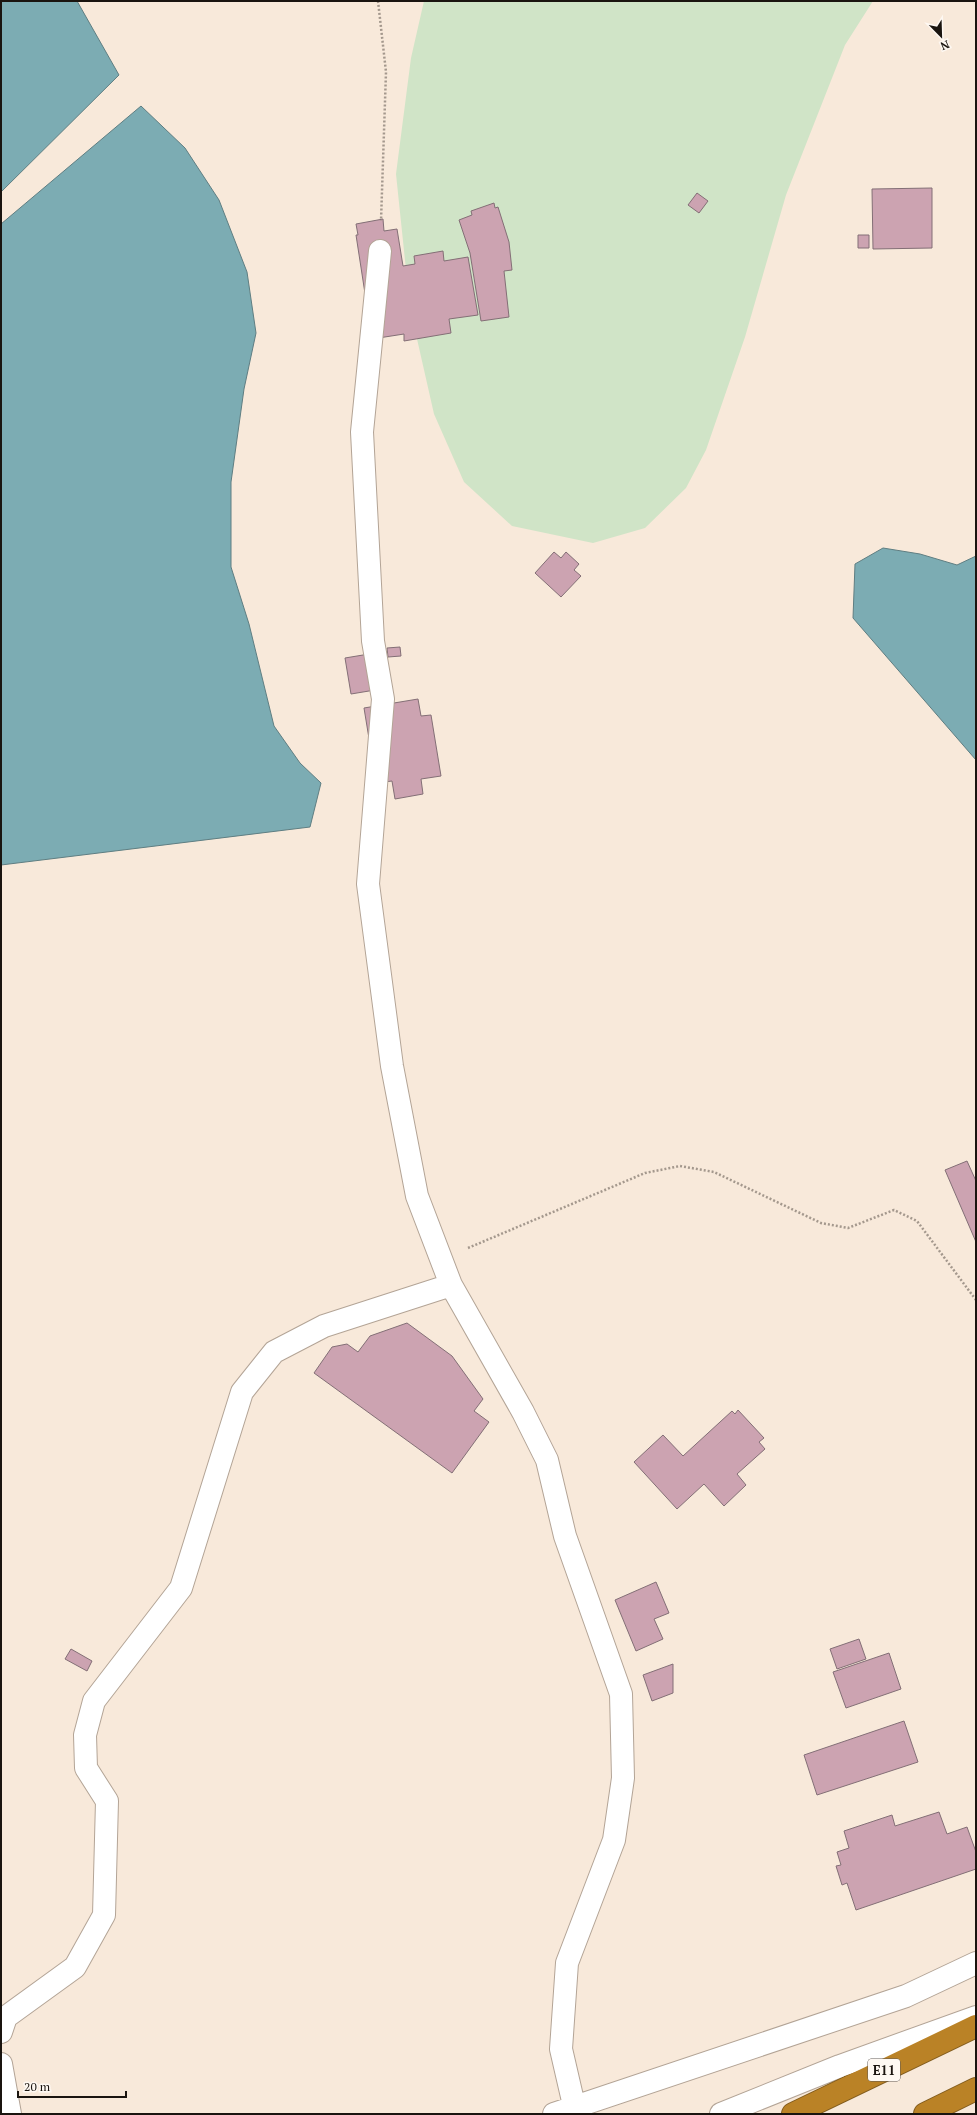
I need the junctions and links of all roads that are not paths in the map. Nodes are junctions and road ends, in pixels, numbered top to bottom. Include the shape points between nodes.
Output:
1 (380, 251) road end
2 (451, 1285) junction
3 (976, 1963) edge
4 (976, 2017) edge
5 (976, 2026) edge
6 (1, 2032) edge
7 (1, 2064) edge
8 (976, 2089) edge
9 (568, 2111) edge
10 (10, 2114) edge
11 (721, 2114) edge
12 (792, 2114) edge
13 (925, 2114) edge

1 - 2 street via 362,432 373,641 384,700 368,884 392,1066 417,1196
2 - 6 street via 324,1326 274,1352 242,1392 181,1588 94,1701 85,1736 86,1768 107,1801 104,1915 75,1967 6,2017
2 - 9 street via 523,1412 547,1460 565,1536 621,1694 623,1778 614,1840 567,1963 561,2049
3 - 9 street via 906,1996
4 - 11 street via 840,2066
5 - 12 highway, E11
7 - 10 street
8 - 13 highway

